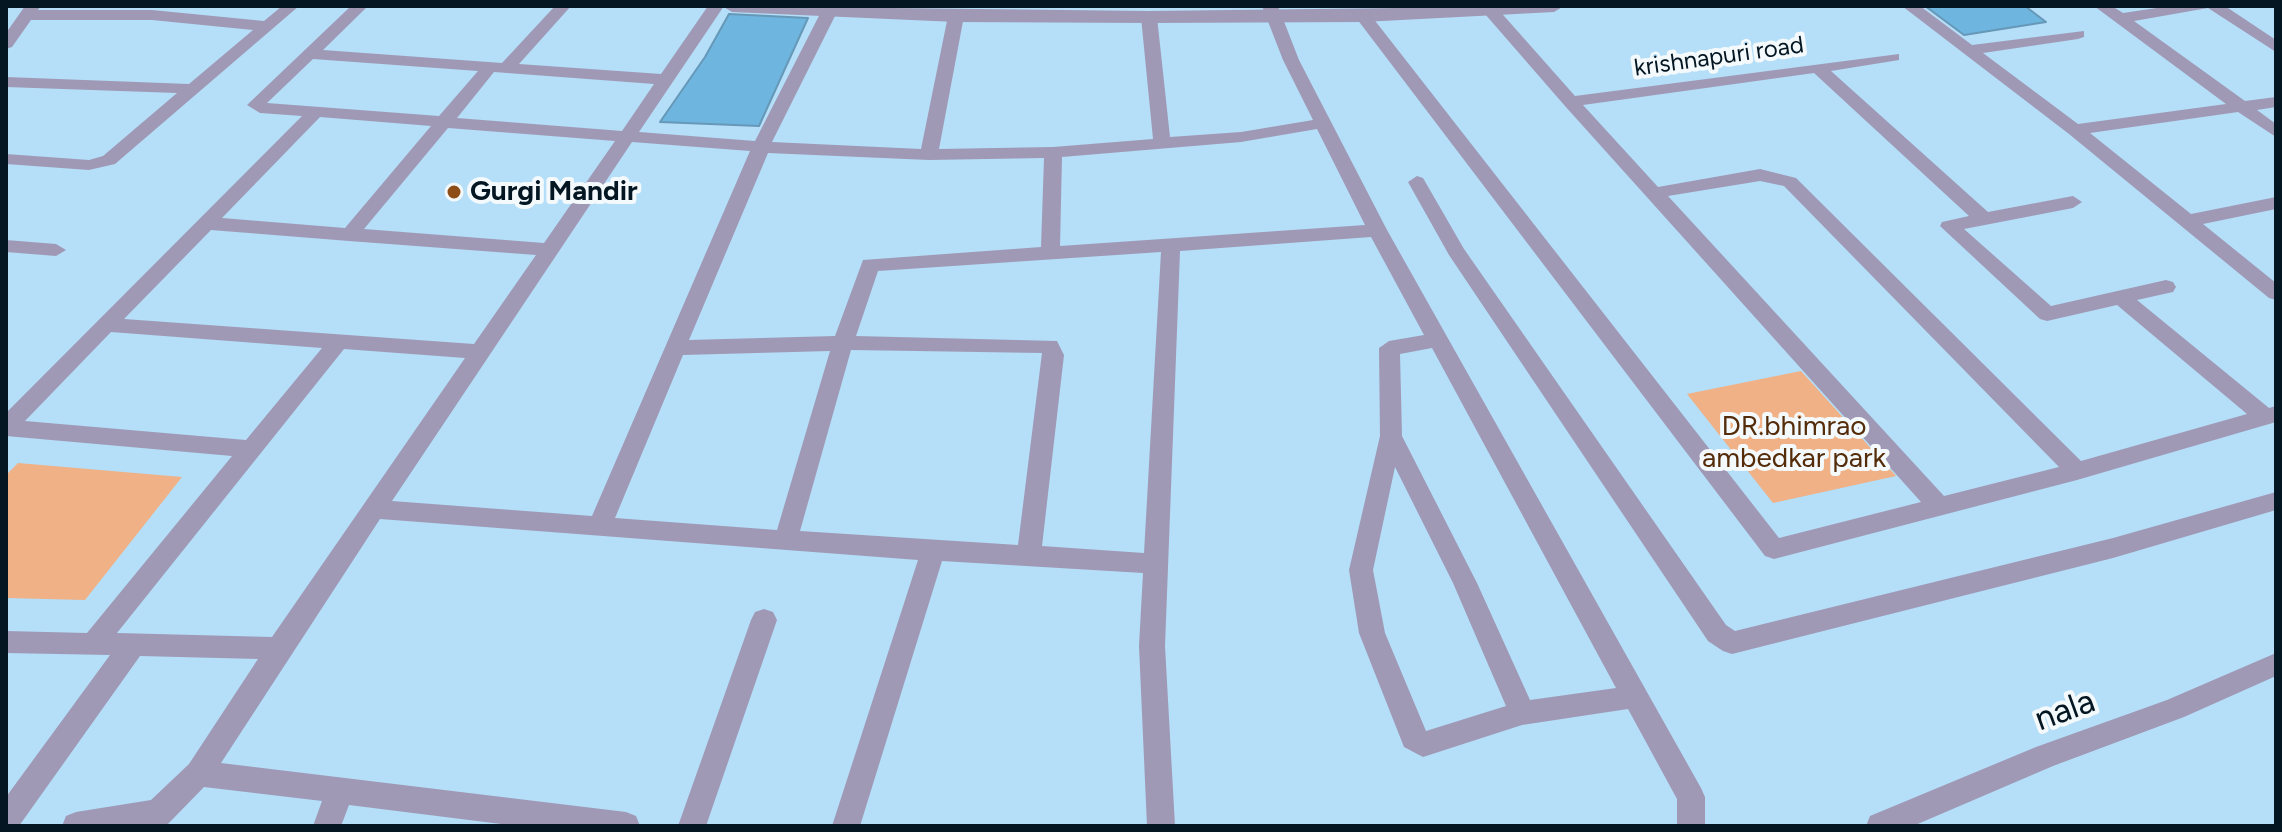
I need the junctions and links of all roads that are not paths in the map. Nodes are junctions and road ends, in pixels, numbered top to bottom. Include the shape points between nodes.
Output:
1 (291, 6) edge
2 (360, 6) edge
3 (563, 6) edge
4 (716, 6) edge
5 (732, 6) edge
6 (1554, 6) edge
7 (1910, 6) edge
8 (2102, 6) edge
9 (2202, 6) edge
10 (2215, 6) edge
11 (830, 9) edge
12 (30, 10) edge
13 (1417, 10) edge
14 (156, 11) edge
15 (1076, 11) edge
16 (1270, 11) edge
17 (1491, 11) junction
18 (956, 16) junction
19 (1363, 16) junction
20 (1149, 17) junction
21 (2120, 18) junction
22 (265, 26) junction
23 (2078, 34) dead end
24 (6, 44) edge
25 (2276, 47) edge
26 (1968, 50) junction
27 (307, 54) junction
28 (1893, 57) dead end
29 (498, 68) junction
30 (1818, 68) junction
31 (668, 80) junction
32 (6, 82) edge
33 (195, 89) junction
34 (1571, 102) junction
35 (2276, 102) edge
36 (2241, 107) junction
37 (316, 112) junction
38 (444, 122) junction
39 (1324, 123) junction
40 (2075, 130) junction
41 (2276, 132) edge
42 (627, 138) junction
43 (1162, 145) junction
44 (761, 147) junction
45 (1053, 152) junction
46 (929, 155) junction
47 (6, 159) edge
48 (1417, 182) dead end
49 (1654, 193) junction
50 (2073, 202) dead end
51 (2276, 203) edge
52 (1984, 219) junction
53 (2186, 221) junction
54 (205, 223) junction
55 (1377, 230) junction
56 (349, 235) junction
57 (1171, 245) junction
58 (6, 246) edge
59 (56, 250) dead end
60 (550, 250) junction
61 (1050, 255) junction
62 (2166, 287) dead end
63 (2276, 293) edge
64 (2121, 298) junction
65 (108, 325) junction
66 (1437, 340) junction
67 (338, 342) junction
68 (843, 343) junction
69 (675, 348) junction
70 (480, 352) junction
71 (2271, 416) edge
72 (6, 427) edge
73 (1391, 436) junction
74 (251, 449) junction
75 (2077, 471) junction
76 (2276, 501) edge
77 (1938, 505) junction
78 (375, 509) junction
79 (600, 525) junction
80 (786, 539) junction
81 (933, 551) junction
82 (1029, 555) junction
83 (1156, 564) junction
84 (764, 620) dead end
85 (6, 642) edge
86 (93, 644) junction
87 (133, 645) junction
88 (279, 648) junction
89 (2276, 664) edge
90 (1635, 696) junction
91 (1522, 713) junction
92 (199, 773) junction
93 (340, 790) junction
94 (454, 815) edge
95 (154, 819) edge
96 (6, 820) edge
97 (76, 826) edge
98 (327, 826) edge
99 (626, 826) edge
100 (692, 826) edge
101 (846, 826) edge
102 (1161, 826) edge
103 (1691, 826) edge
104 (1880, 826) edge

1 - 22 street
2 - 27 street
3 - 29 street
4 - 31 street
5 - 11 street
6 - 17 street
7 - 26 street
8 - 21 street
9 - 21 street
10 - 25 street
11 - 18 street
11 - 44 street
12 - 14 street
12 - 24 street
13 - 17 street
13 - 19 street
14 - 22 street
15 - 18 street
15 - 20 street
16 - 19 street
16 - 20 street
16 - 39 street
17 - 34 street
18 - 46 street
19 - 77 street via 1774,549
20 - 43 street
21 - 36 street
22 - 33 street
23 - 26 street
26 - 40 street
27 - 29 street
27 - 37 street via 256,105
28 - 30 street
29 - 31 street
29 - 38 street
30 - 34 street, krishnapuri road
30 - 52 street, krishnapuri road
31 - 42 street
32 - 33 street
33 - 47 street via 100,164
34 - 49 street
35 - 36 street
36 - 40 street
36 - 41 street
37 - 38 street
37 - 54 street
38 - 42 street
38 - 56 street
39 - 43 street
39 - 55 street
40 - 53 street
42 - 44 street
42 - 60 street
43 - 45 street
44 - 46 street
44 - 69 street
45 - 46 street
45 - 61 street
48 - 76 street via 1456,251 1717,633 1732,643 2113,548
49 - 75 street via 1760,175 1790,182
49 - 77 street
50 - 52 street
51 - 53 street
52 - 64 street via 1949,226 2044,313
53 - 63 street
54 - 56 street
54 - 65 street
55 - 57 street
55 - 66 street
56 - 60 street
57 - 61 street
57 - 83 street
58 - 59 street
60 - 70 street
61 - 68 street via 870,265
62 - 64 street
64 - 71 street
65 - 67 street
65 - 72 street
66 - 73 street via 1389,348
66 - 90 street
67 - 70 street
67 - 74 street
68 - 69 street
68 - 80 street
68 - 82 street via 1050,346
69 - 79 street
70 - 78 street
71 - 75 street
72 - 74 street
73 - 91 street via 1465,583
73 - 91 street via 1361,570 1372,633 1414,738 1431,743
74 - 86 street
75 - 77 street
78 - 79 street
78 - 88 street
79 - 80 street
80 - 81 street
81 - 82 street
81 - 101 street
82 - 83 street
83 - 102 street via 1152,646
84 - 100 street
85 - 86 street
86 - 87 street
87 - 88 street
87 - 96 street
88 - 92 street
89 - 104 street, nala
90 - 91 street
90 - 103 street via 1691,797
92 - 93 street
92 - 95 street
93 - 94 street
93 - 98 street
94 - 99 street
95 - 97 street

